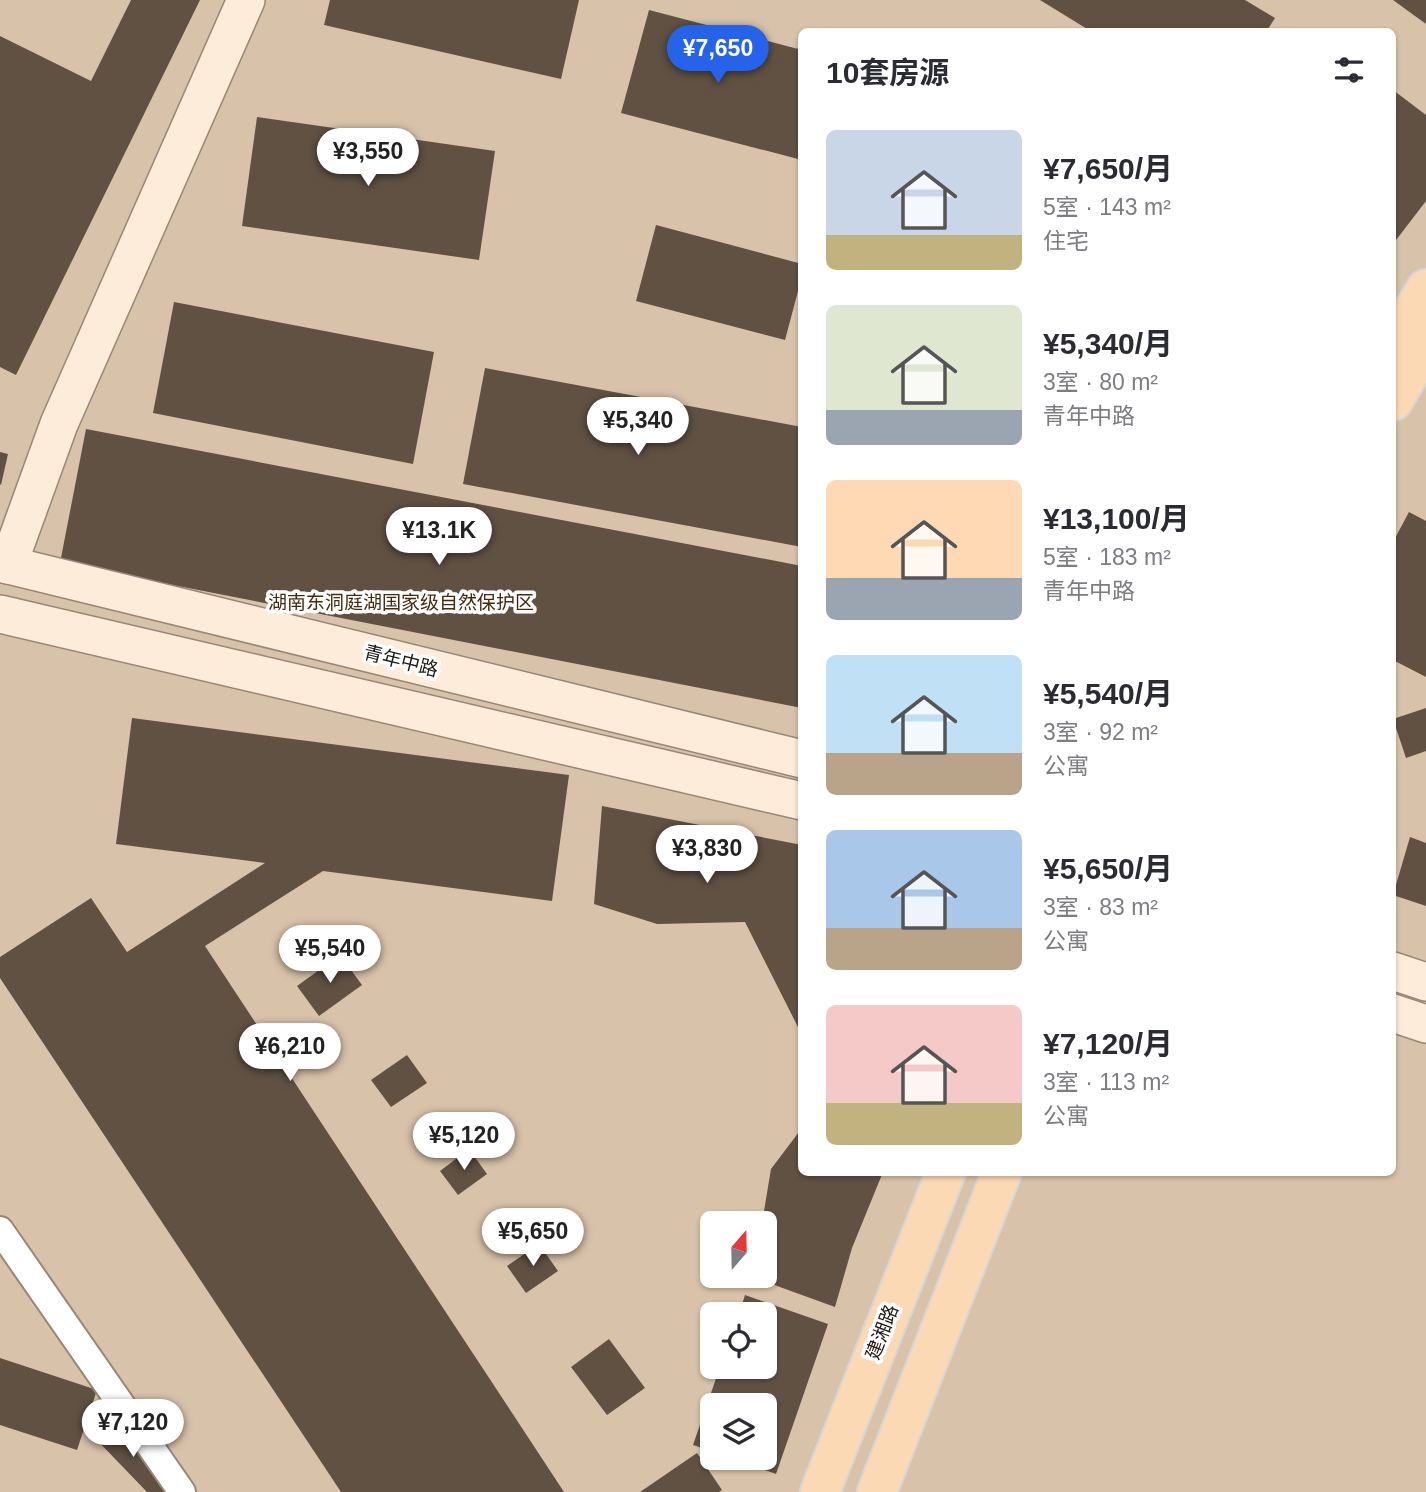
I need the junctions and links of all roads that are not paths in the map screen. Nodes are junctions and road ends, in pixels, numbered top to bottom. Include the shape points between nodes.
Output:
1 (246, 0) edge
2 (1426, 289) edge
3 (1396, 341) edge
4 (1426, 345) edge
5 (1396, 396) edge
6 (4, 564) edge
7 (0, 614) edge
8 (798, 758) edge
9 (798, 800) edge
10 (1396, 972) edge
11 (1426, 982) edge
12 (1396, 1014) edge
13 (1426, 1024) edge
14 (944, 1176) edge
15 (1000, 1176) edge
16 (0, 1230) edge
17 (182, 1492) edge
18 (820, 1492) edge
19 (877, 1492) edge

1 - 6 main road via 59,424
2 - 3 main road
4 - 5 main road
6 - 8 main road, 青年中路
7 - 9 main road
10 - 11 main road
12 - 13 main road
14 - 18 main road, 建湘路
15 - 19 main road
16 - 17 street

